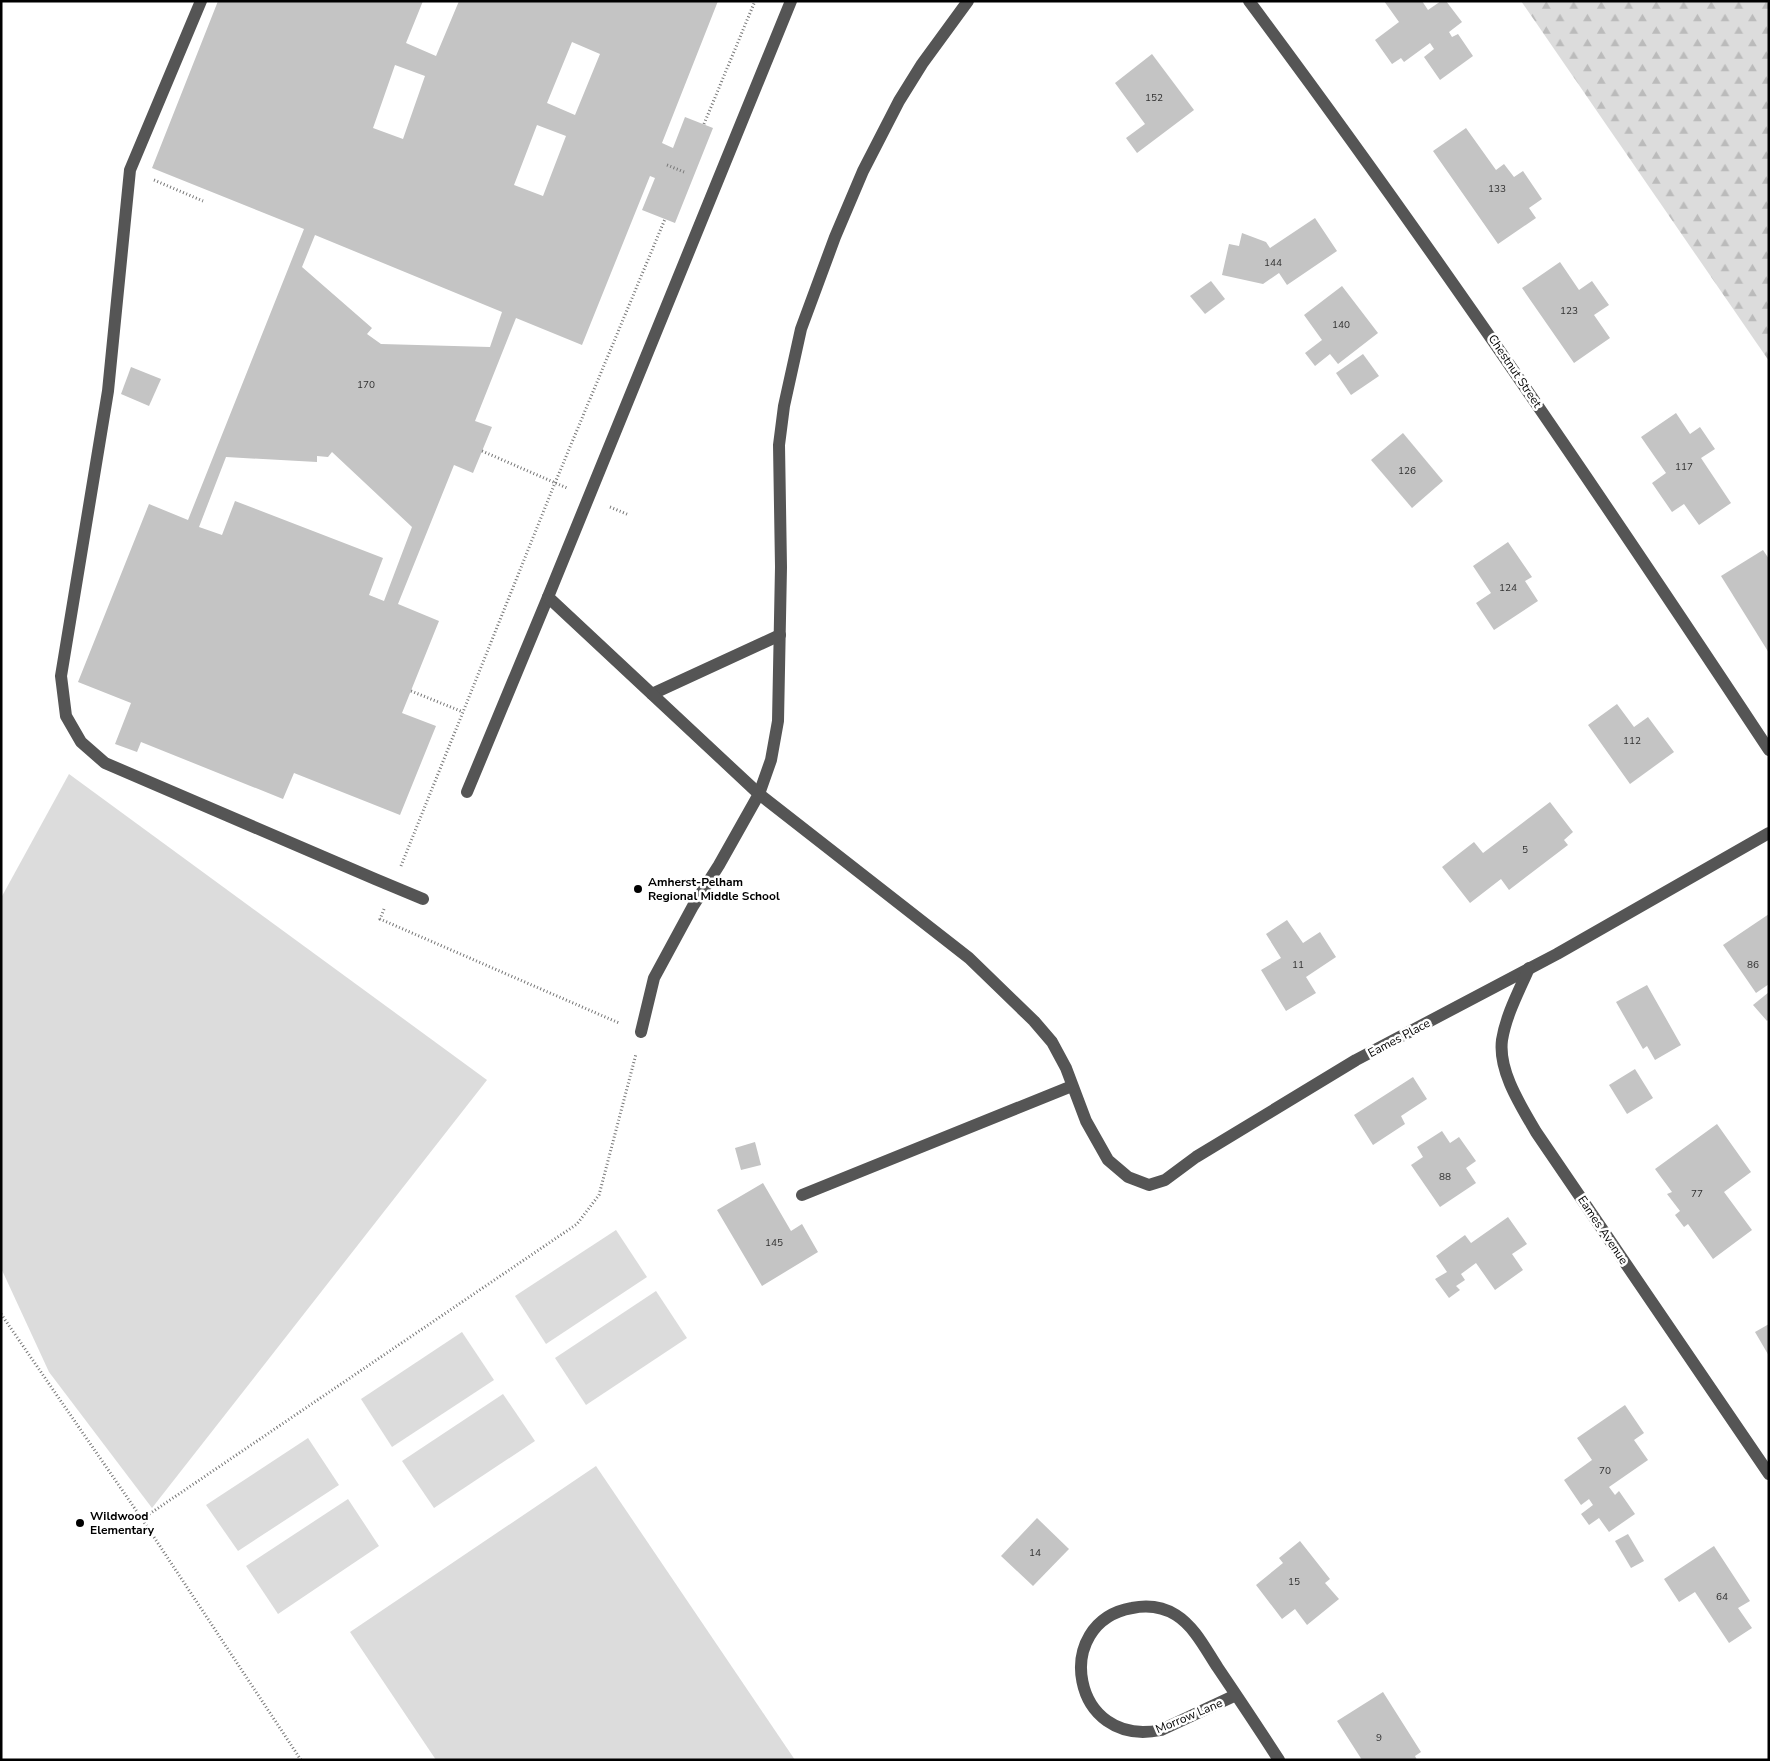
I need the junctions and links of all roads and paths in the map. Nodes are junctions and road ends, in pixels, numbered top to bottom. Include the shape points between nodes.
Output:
1 (201, 1) edge
2 (755, 1) edge
3 (791, 1) edge
4 (968, 1) edge
5 (1249, 1) edge
6 (704, 124) dead end
7 (667, 165) dead end
8 (130, 170) junction
9 (684, 172) dead end
10 (203, 201) dead end
11 (482, 451) dead end
12 (588, 497) junction
13 (630, 516) dead end
14 (548, 597) junction
15 (780, 635) junction
16 (411, 691) dead end
17 (652, 694) junction
18 (463, 712) dead end
19 (1769, 750) edge
20 (467, 792) dead end
21 (759, 794) junction
22 (1769, 833) edge
23 (423, 898) dead end
24 (1529, 968) junction
25 (641, 1032) joint
26 (1072, 1086) junction
27 (802, 1194) dead end
28 (1, 1314) edge
29 (1769, 1474) edge
30 (142, 1519) junction
31 (1236, 1695) junction
32 (301, 1760) edge
33 (1279, 1760) edge

1 - 8 street
2 - 6 path
3 - 12 street
4 - 15 street via 922,64 862,171 834,236 801,329 779,445
5 - 19 street, Chestnut Street via 1486,329
7 - 9 path
8 - 10 path
8 - 23 street via 108,390 61,676 66,716 80,742 105,763 374,880
11 - 12 path
12 - 13 path
12 - 14 street
14 - 17 street, Eames Place
14 - 20 street
15 - 17 street
15 - 21 street via 778,721 772,760
16 - 18 path
17 - 21 street, Eames Place
21 - 25 street via 654,978
21 - 26 street, Eames Place via 969,958 1052,1042
22 - 24 street, Eames Place
24 - 26 street, Eames Place via 1356,1060 1196,1157 1165,1180 1149,1185 1128,1177 1108,1160 1086,1121
24 - 29 street, Eames Avenue via 1510,1008 1502,1041 1504,1065 1520,1104
25 - 30 path via 600,1195 578,1224
26 - 27 street
28 - 30 path
30 - 32 path
31 - 31 street, Morrow Lane via 1161,1730 1149,1733 1125,1730 1104,1719 1088,1700 1081,1676 1083,1651 1095,1628 1115,1613 1139,1606 1164,1610 1176,1615 1194,1632
31 - 33 street, Morrow Lane

